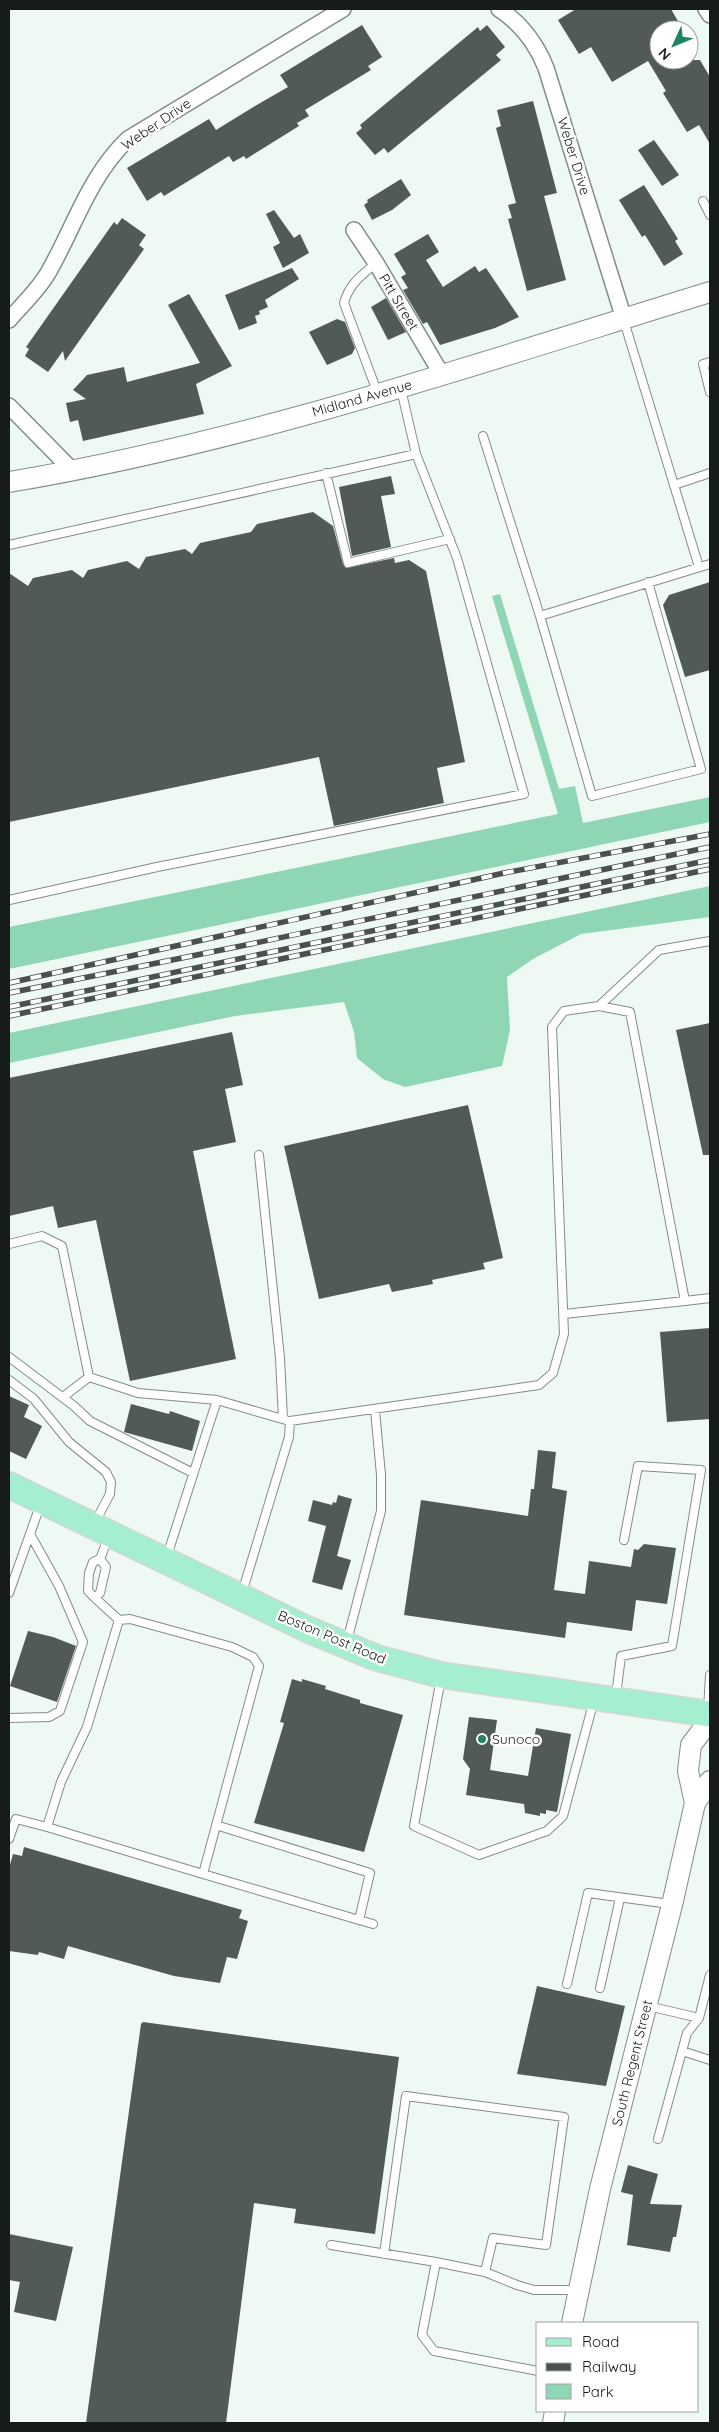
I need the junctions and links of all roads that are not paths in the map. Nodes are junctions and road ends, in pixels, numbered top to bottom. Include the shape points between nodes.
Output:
1 (343, 9) edge
2 (499, 9) edge
3 (706, 9) edge
4 (710, 15) edge
5 (703, 201) dead end
6 (710, 215) edge
7 (354, 230) dead end
8 (376, 263) junction
9 (710, 292) edge
10 (624, 319) junction
11 (9, 320) edge
12 (710, 362) edge
13 (442, 375) junction
14 (400, 387) junction
15 (710, 392) edge
16 (378, 394) junction
17 (9, 406) edge
18 (483, 436) dead end
19 (416, 454) junction
20 (73, 471) junction
21 (326, 473) junction
22 (710, 473) edge
23 (9, 482) edge
24 (674, 485) junction
25 (450, 540) junction
26 (9, 544) edge
27 (710, 564) edge
28 (699, 567) junction
29 (648, 582) junction
30 (540, 616) junction
31 (9, 900) edge
32 (710, 941) edge
33 (599, 1006) junction
34 (259, 1155) dead end
35 (9, 1244) edge
36 (710, 1298) edge
37 (685, 1300) junction
38 (564, 1314) junction
39 (9, 1357) edge
40 (89, 1377) junction
41 (9, 1380) edge
42 (63, 1397) junction
43 (217, 1400) junction
44 (375, 1410) junction
45 (286, 1420) junction
46 (193, 1473) junction
47 (9, 1485) edge
48 (42, 1501) junction
49 (101, 1530) junction
50 (30, 1534) junction
51 (624, 1540) dead end
52 (100, 1560) junction
53 (165, 1560) junction
54 (9, 1594) edge
55 (241, 1597) junction
56 (95, 1598) junction
57 (118, 1620) junction
58 (346, 1646) junction
59 (441, 1675) junction
60 (710, 1675) edge
61 (605, 1699) junction
62 (710, 1716) edge
63 (9, 1718) edge
64 (710, 1781) edge
65 (695, 1803) junction
66 (216, 1825) junction
67 (47, 1827) junction
68 (9, 1839) edge
69 (203, 1874) junction
70 (620, 1898) junction
71 (672, 1905) junction
72 (359, 1920) junction
73 (373, 1924) dead end
74 (710, 1975) edge
75 (568, 1984) dead end
76 (600, 1988) dead end
77 (647, 2005) junction
78 (699, 2018) junction
79 (682, 2051) junction
80 (710, 2060) edge
81 (658, 2139) dead end
82 (330, 2245) dead end
83 (384, 2254) junction
84 (436, 2262) junction
85 (485, 2272) junction
86 (579, 2290) junction
87 (572, 2322) edge
88 (536, 2371) edge

1 - 11 street, Weber Drive via 151,124 117,149 98,174 47,274
2 - 10 street, Weber Drive via 525,30 546,68
3 - 4 street
5 - 6 lane
7 - 8 street, Pitt Street
8 - 13 street, Pitt Street
8 - 16 lane via 346,292 344,303
9 - 10 street, Midland Avenue
10 - 13 street, Midland Avenue
10 - 24 lane
12 - 15 lane via 703,364
13 - 14 street, Midland Avenue
14 - 16 street, Midland Avenue
14 - 19 lane
16 - 20 street, Midland Avenue via 207,442
17 - 20 street
18 - 30 lane
19 - 21 lane
19 - 25 lane
20 - 23 street, Midland Avenue
21 - 25 lane via 348,563
21 - 26 lane
22 - 24 lane
24 - 28 lane
25 - 31 lane via 524,794 166,865
27 - 28 lane
28 - 29 lane
29 - 30 lane
29 - 30 lane via 702,769 592,796
32 - 33 lane via 659,950
33 - 37 lane via 630,1012
33 - 38 lane via 564,1011 552,1027
34 - 45 lane
35 - 40 lane via 42,1236 62,1246
36 - 37 lane
37 - 38 lane
38 - 44 lane via 564,1334 553,1373 539,1385
39 - 42 lane
40 - 42 lane
40 - 43 lane via 138,1393
41 - 49 lane via 34,1399 69,1442 106,1472 110,1494
42 - 46 lane via 90,1421
43 - 45 lane
43 - 46 lane
44 - 45 lane
44 - 58 lane via 382,1475 381,1511
45 - 55 lane via 289,1437
46 - 53 lane
47 - 48 main road, Boston Post Road
48 - 49 main road, Boston Post Road
48 - 50 lane
49 - 52 lane
49 - 53 main road, Boston Post Road
50 - 54 lane
50 - 63 lane via 59,1586 83,1642 60,1711 49,1717
51 - 61 lane via 638,1466 701,1470 672,1646 622,1656
52 - 56 lane via 106,1567 100,1593
52 - 56 lane via 93,1562 89,1573 88,1591
53 - 55 main road, Boston Post Road
55 - 58 main road, Boston Post Road
56 - 57 lane
57 - 66 lane via 130,1619 232,1648 253,1657 259,1666
57 - 67 lane via 87,1727 61,1782
58 - 59 main road, Boston Post Road
59 - 61 main road, Boston Post Road
59 - 61 lane via 414,1826 479,1854 547,1831 563,1816
60 - 62 lane
61 - 62 main road, Boston Post Road
62 - 65 street, South Regent Street via 691,1745 688,1771
64 - 65 street, South Regent Street
65 - 71 street, South Regent Street
66 - 69 lane
66 - 72 lane via 370,1873
67 - 68 lane via 16,1819
67 - 69 lane
69 - 72 lane
70 - 71 lane
70 - 75 lane via 588,1893
70 - 76 lane
71 - 77 street, South Regent Street
72 - 73 lane
74 - 78 lane
77 - 78 lane
77 - 86 street, South Regent Street via 600,2189
78 - 79 lane via 687,2033
79 - 80 lane
79 - 81 lane
82 - 83 lane
83 - 84 lane
83 - 85 lane via 406,2096 564,2117 546,2245 493,2238
84 - 85 lane
84 - 88 lane via 422,2335 434,2351
85 - 86 lane via 534,2290
86 - 87 street, South Regent Street

